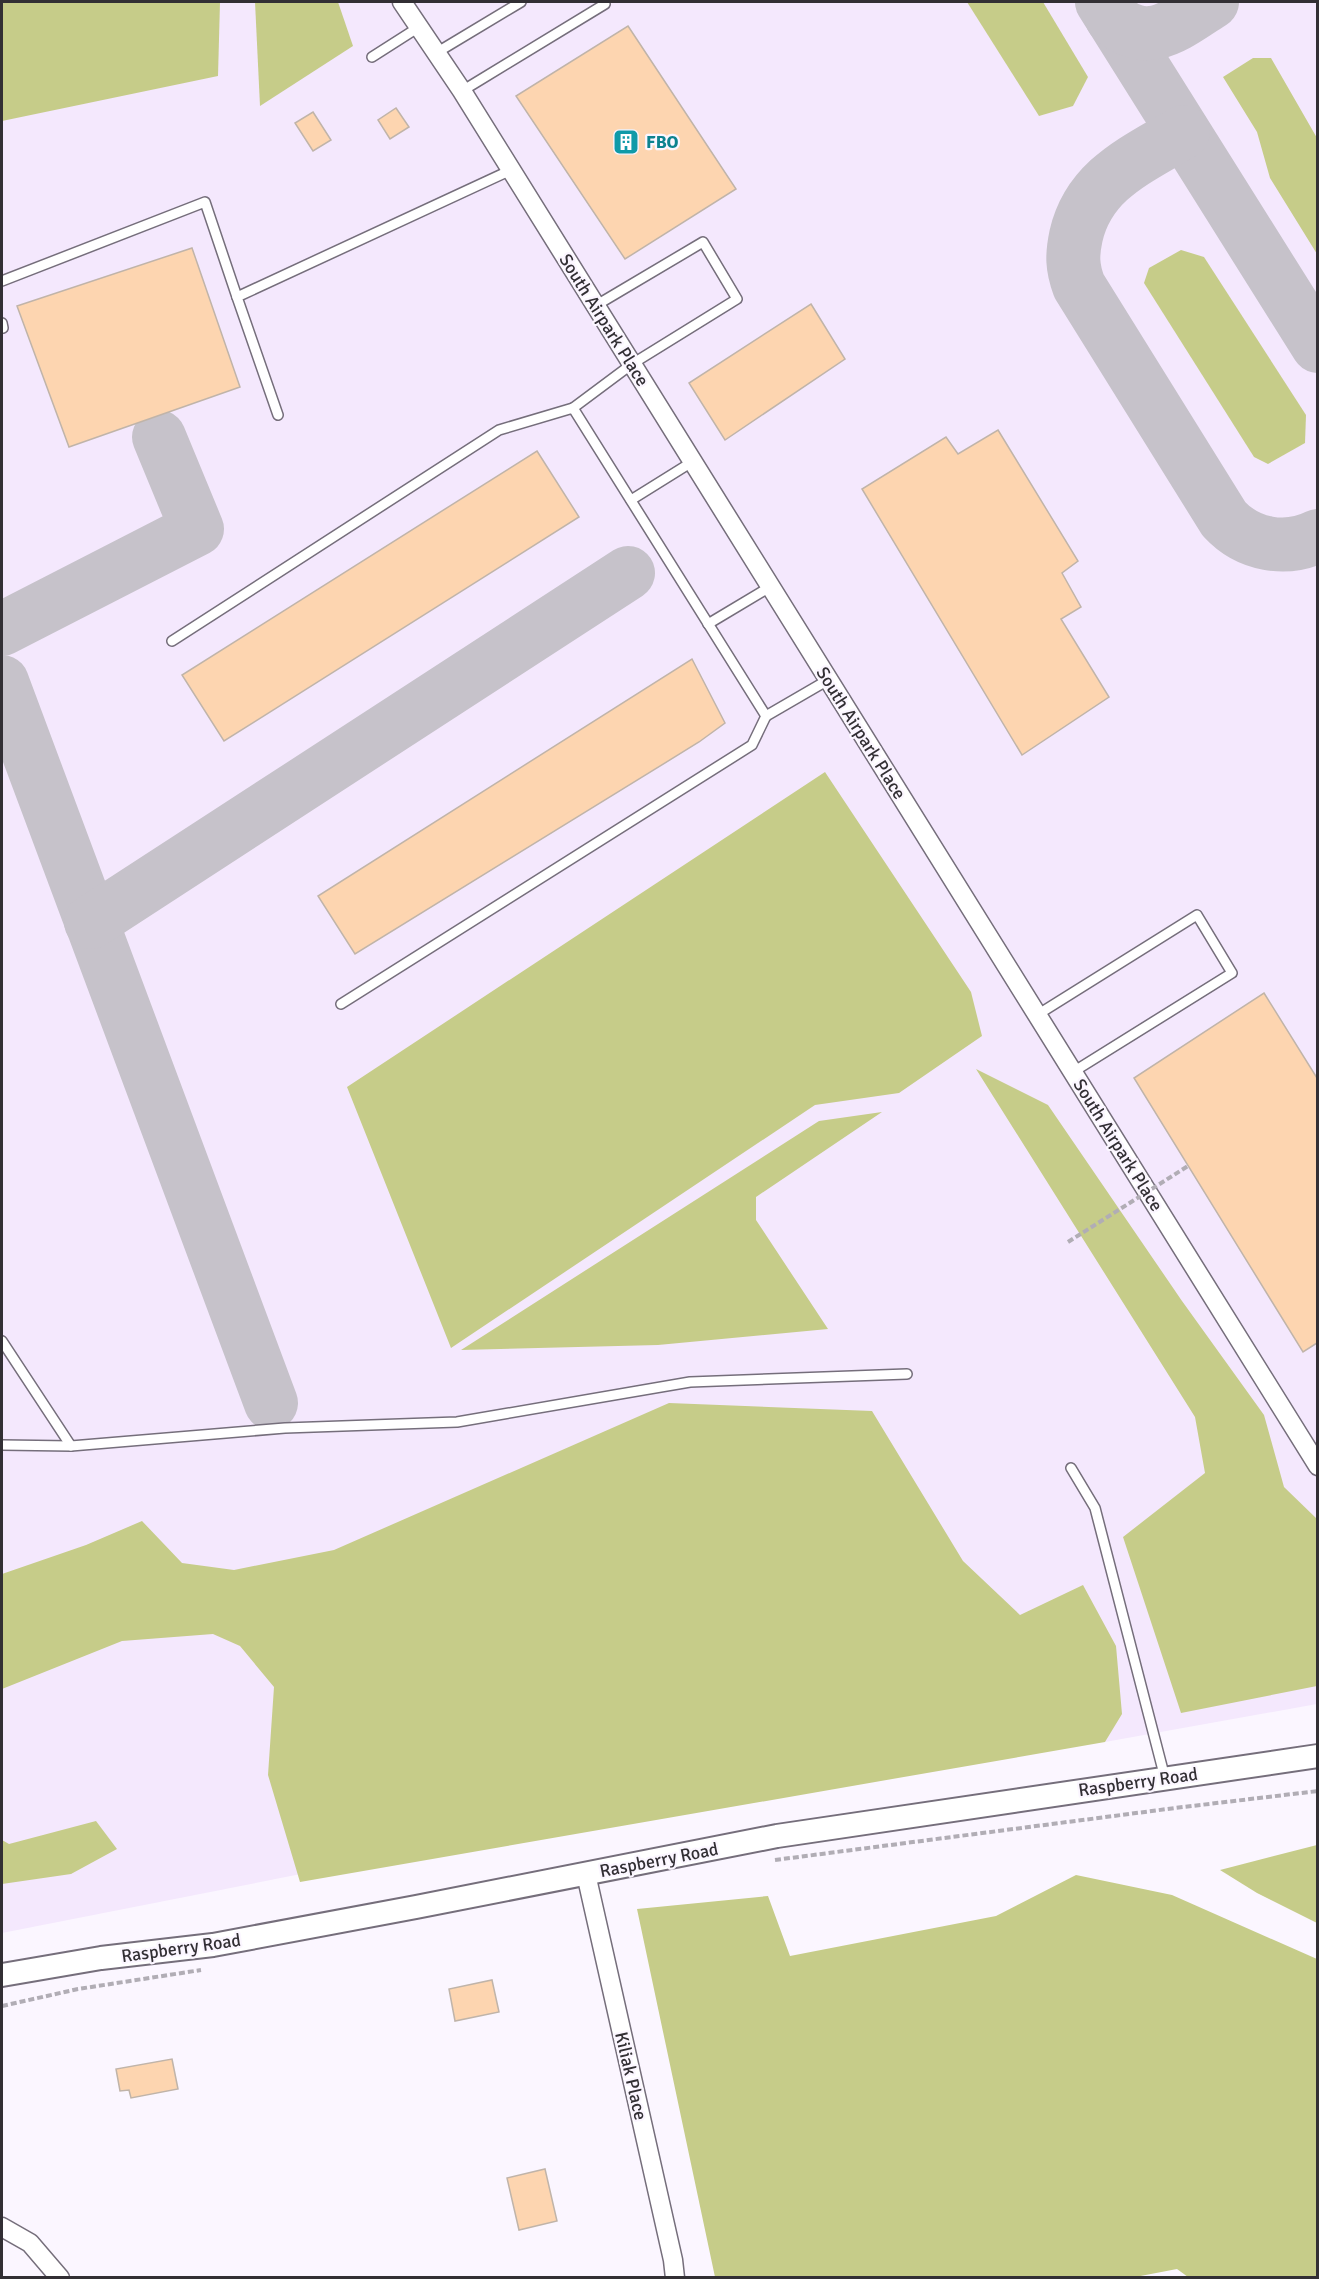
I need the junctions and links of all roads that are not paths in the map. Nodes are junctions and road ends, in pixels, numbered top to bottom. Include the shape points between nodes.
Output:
1 (402, 2) edge
2 (521, 2) edge
3 (605, 4) dead end
4 (419, 27) junction
5 (436, 53) junction
6 (372, 57) dead end
7 (462, 92) junction
8 (511, 170) junction
9 (2, 281) edge
10 (237, 297) junction
11 (595, 306) junction
12 (632, 364) junction
13 (573, 408) junction
14 (278, 415) dead end
15 (692, 462) junction
16 (631, 500) junction
17 (770, 587) junction
18 (708, 624) junction
19 (172, 641) dead end
20 (828, 680) junction
21 (766, 716) junction
22 (341, 1004) dead end
23 (1037, 1015) junction
24 (1072, 1072) junction
25 (2, 1341) edge
26 (907, 1374) dead end
27 (2, 1445) edge
28 (71, 1446) junction
29 (1317, 1466) edge
30 (1071, 1468) dead end
31 (1317, 1756) edge
32 (1165, 1778) junction
33 (586, 1874) junction
34 (2, 1975) edge
35 (2, 2227) edge
36 (60, 2277) edge
37 (675, 2277) edge

1 - 4 street, South Airpark Place
2 - 5 lane
3 - 7 lane
4 - 5 street, South Airpark Place
4 - 6 lane
5 - 7 street, South Airpark Place
7 - 8 street, South Airpark Place
8 - 10 lane
8 - 11 street, South Airpark Place
9 - 10 lane via 205,202
10 - 14 lane
11 - 12 street, South Airpark Place
11 - 12 lane via 703,242 737,299
12 - 13 lane
12 - 15 street, South Airpark Place
13 - 16 lane
13 - 19 lane via 499,430
15 - 16 lane
15 - 17 street, South Airpark Place
16 - 18 lane
17 - 18 lane
17 - 20 street, South Airpark Place
18 - 21 lane
20 - 21 lane
20 - 23 street, South Airpark Place
21 - 22 lane via 752,745
23 - 24 street, South Airpark Place
23 - 24 lane via 1197,915 1232,973
24 - 29 street, South Airpark Place
25 - 28 lane
26 - 28 lane via 690,1382 457,1422 285,1428
27 - 28 lane
30 - 32 lane via 1095,1508
31 - 32 street, Raspberry Road
32 - 33 street, Raspberry Road via 777,1836
33 - 34 street, Raspberry Road via 213,1945
33 - 37 street, Kiliak Place
35 - 36 street via 30,2243

